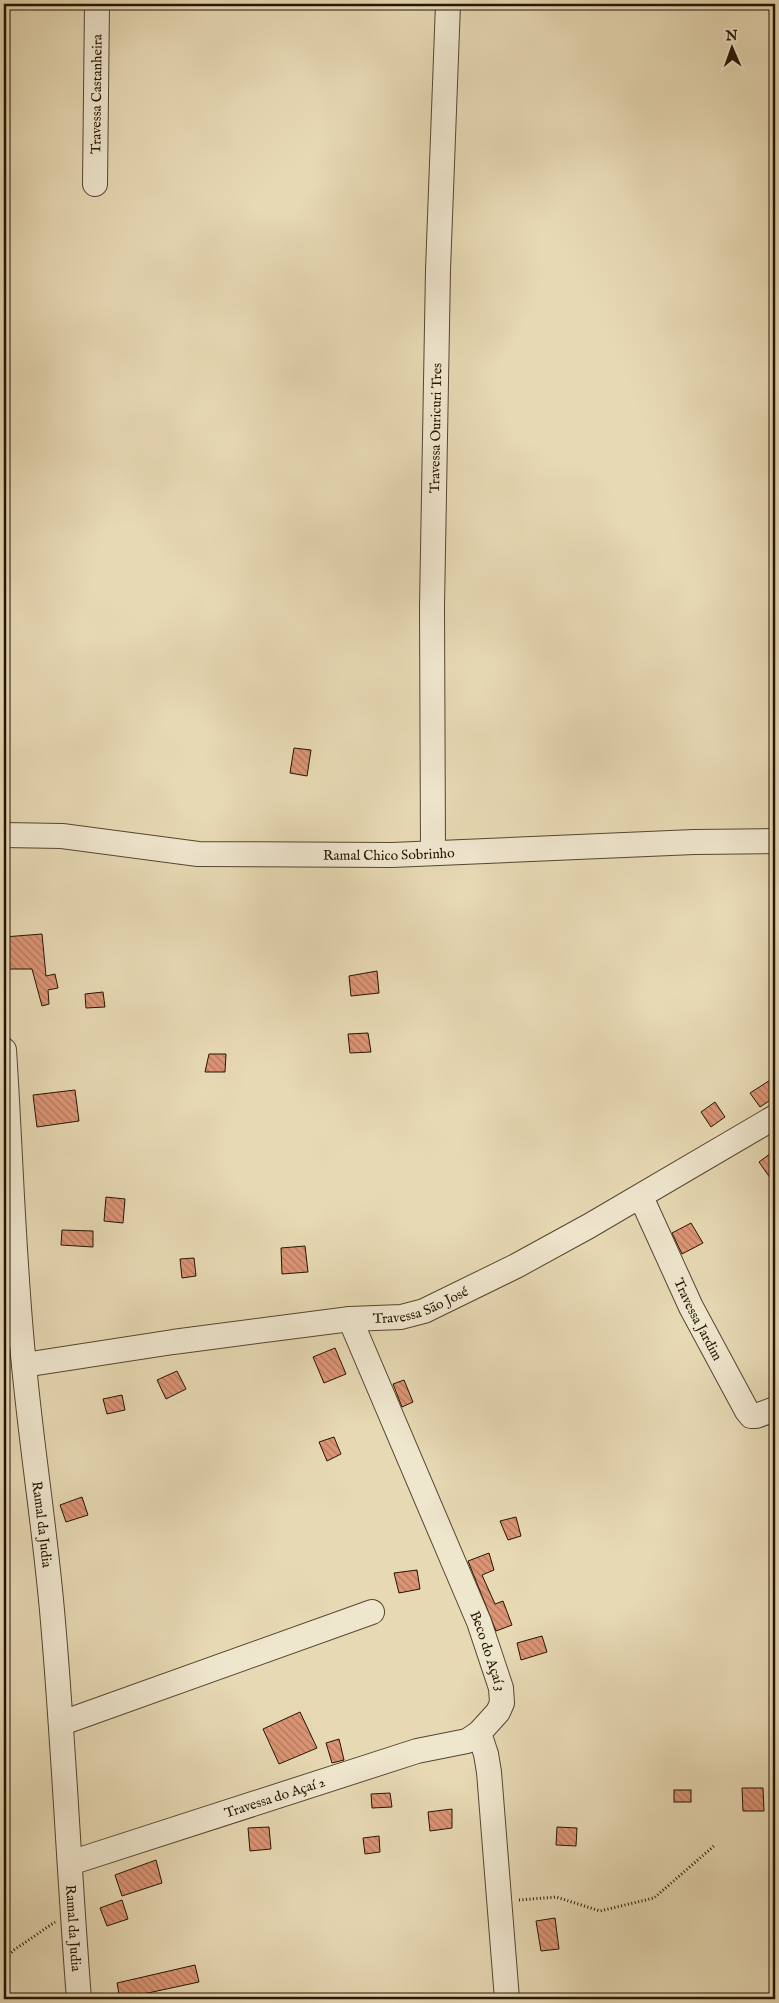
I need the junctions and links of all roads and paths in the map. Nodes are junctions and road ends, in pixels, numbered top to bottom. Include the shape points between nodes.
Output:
1 (97, 4) edge
2 (448, 4) edge
3 (95, 184) dead end
4 (4, 835) edge
5 (775, 841) edge
6 (433, 852) junction
7 (4, 1064) edge
8 (775, 1117) edge
9 (641, 1197) junction
10 (350, 1319) junction
11 (24, 1365) junction
12 (775, 1409) edge
13 (372, 1612) dead end
14 (62, 1723) junction
15 (479, 1733) junction
16 (714, 1845) dead end
17 (70, 1863) junction
18 (501, 1902) junction
19 (72, 1910) junction
20 (4, 1960) edge
21 (79, 1999) edge
22 (507, 1999) edge

1 - 3 street, Travessa Castanheira
2 - 6 street, Travessa Ouricuri Tres via 438,270 432,606
4 - 6 street, Ramal Chico Sobrinho via 62,836 198,854
5 - 6 street, Ramal Chico Sobrinho
7 - 11 street, Ramal da Judia
8 - 9 street, Travessa São José
9 - 10 street, Travessa São José via 516,1266 424,1311 402,1317
9 - 12 street, Travessa Jardim via 691,1307 747,1411 756,1416
10 - 11 street, Travessa São José
10 - 15 street, Beco do Açaí 3 via 479,1622 501,1688 502,1703 498,1712
11 - 14 street, Ramal da Judia
13 - 14 street
14 - 17 street, Ramal da Judia
15 - 17 street, Travessa do Açaí 2 via 467,1742 417,1751
15 - 18 street via 489,1772
16 - 18 path via 654,1898 600,1911 556,1896
17 - 19 street, Ramal da Judia
18 - 22 street
19 - 20 path
19 - 21 street, Ramal da Judia

